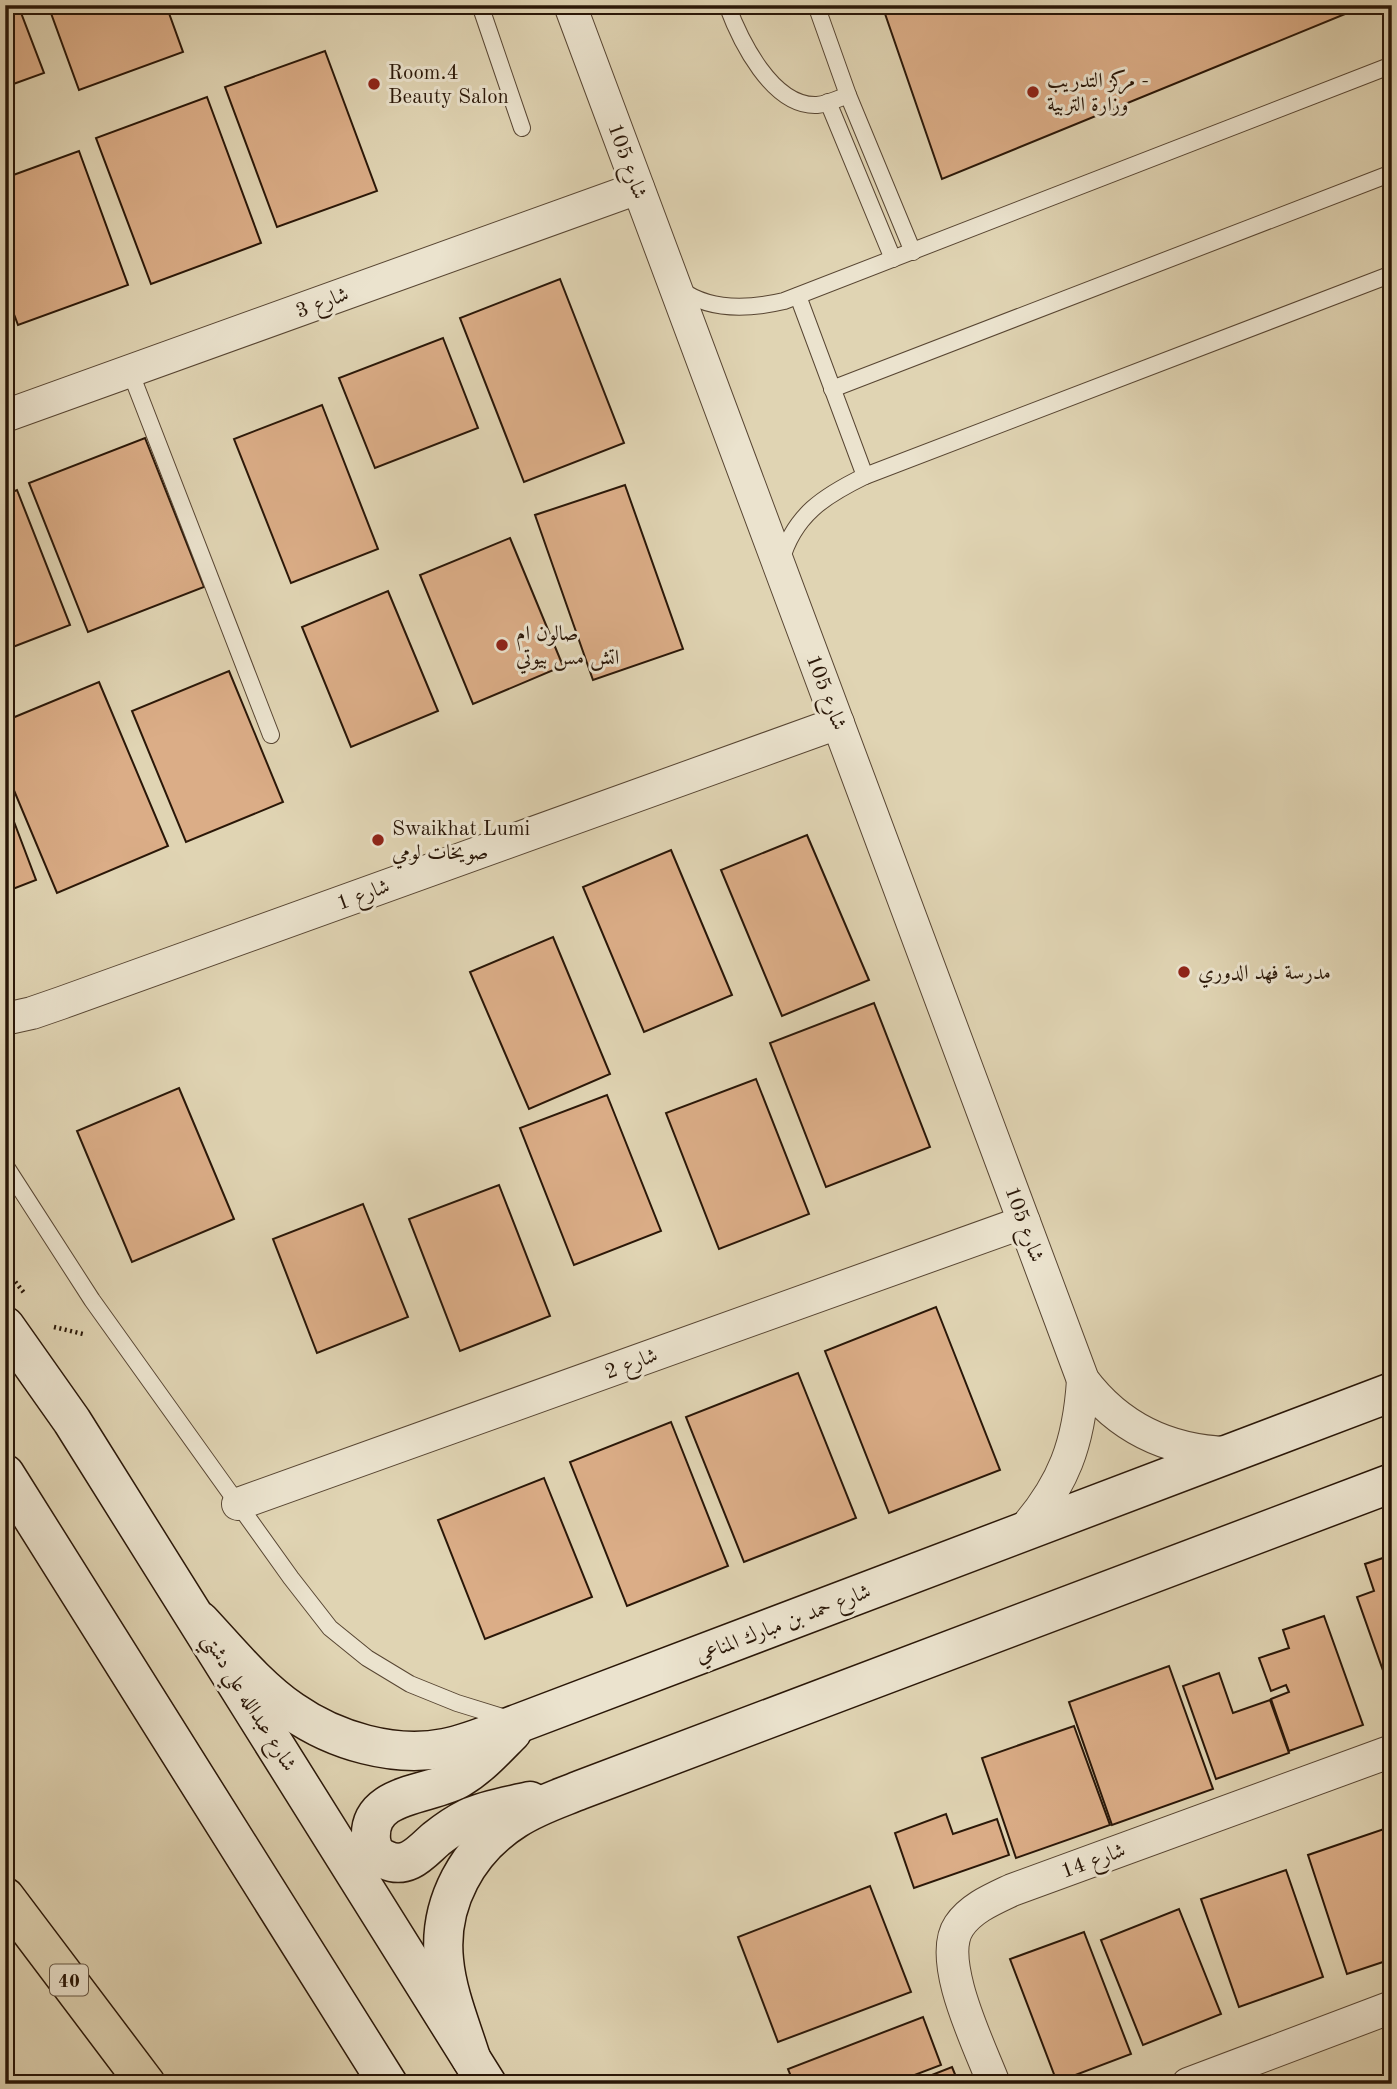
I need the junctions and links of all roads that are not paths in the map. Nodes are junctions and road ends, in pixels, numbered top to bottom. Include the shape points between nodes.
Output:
1 (480, 5) edge
2 (570, 5) edge
3 (727, 5) edge
4 (816, 5) edge
5 (1392, 65) edge
6 (848, 95) junction
7 (828, 102) junction
8 (522, 128) dead end
9 (1392, 173) edge
10 (638, 188) junction
11 (913, 252) junction
12 (893, 259) junction
13 (1392, 274) edge
14 (674, 285) junction
15 (798, 296) junction
16 (130, 372) junction
17 (832, 389) junction
18 (5, 416) edge
19 (865, 475) junction
20 (779, 566) junction
21 (838, 723) junction
22 (271, 735) dead end
23 (5, 1019) edge
24 (5, 1165) edge
25 (1024, 1222) junction
26 (19, 1315) edge
27 (1083, 1380) junction
28 (1392, 1392) edge
29 (1230, 1453) junction
30 (5, 1474) edge
31 (1392, 1483) edge
32 (238, 1504) junction
33 (1021, 1533) junction
34 (200, 1621) junction
35 (522, 1722) junction
36 (1392, 1751) edge
37 (580, 1790) junction
38 (5, 1897) edge
39 (1392, 2007) edge
40 (479, 2071) edge
41 (146, 2084) edge
42 (388, 2084) edge
43 (994, 2084) edge
44 (1188, 2084) edge

1 - 8 lane
2 - 10 street, شارع 105
3 - 7 lane via 738,35 771,81 803,103
4 - 6 lane
5 - 11 lane
6 - 7 lane
6 - 11 lane
7 - 12 lane
9 - 17 lane
10 - 14 street, شارع 105
10 - 16 street, شارع 3
11 - 12 lane
12 - 15 lane
13 - 19 lane
14 - 15 lane via 692,298 730,306 760,307
14 - 20 street, شارع 105
15 - 17 lane
16 - 18 street, شارع 3
16 - 22 lane
17 - 19 lane
19 - 20 lane via 839,488 801,520 787,540
20 - 21 street, شارع 105
21 - 23 street, شارع 1 via 61,1003
21 - 25 street, شارع 105
24 - 32 lane via 92,1300
25 - 27 street, شارع 105
25 - 32 street, شارع 2
26 - 34 street, شارع عبدالله علي دشتي via 72,1421
27 - 29 street, شارع 105 via 1111,1412 1147,1435 1187,1450
27 - 33 street, شارع 105 via 1072,1452 1051,1495
28 - 29 street, شارع حمد بن مبارك المناعي
29 - 33 street, شارع حمد بن مبارك المناعي
30 - 42 street
31 - 37 street
32 - 35 lane via 330,1628 367,1658 422,1689
33 - 35 street, شارع حمد بن مبارك المناعي
34 - 35 street, شارع حمد بن مبارك المناعي via 293,1712 342,1737 396,1751 423,1751 465,1743
34 - 40 street, شارع عبدالله علي دشتي
35 - 37 street via 463,1777 384,1807 373,1822 371,1835 377,1855 394,1862 409,1861 452,1827 476,1815
36 - 43 street, شارع 14 via 1012,1890 967,1916 953,1937 951,1965
37 - 40 street via 534,1808 499,1831 471,1861 451,1896 445,1917 448,1986
38 - 41 highway, 40
39 - 44 street

